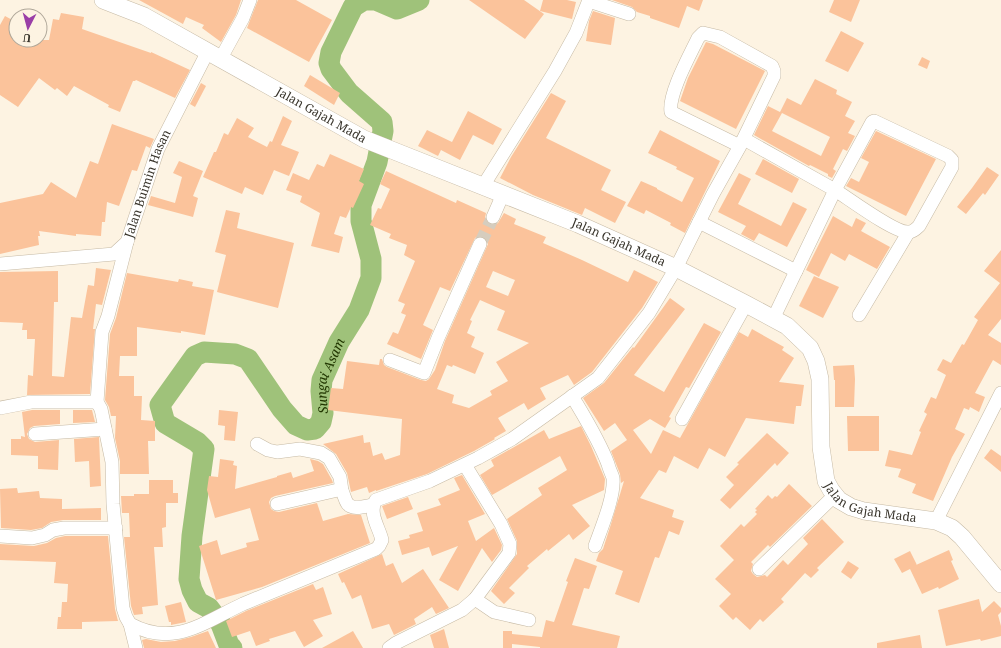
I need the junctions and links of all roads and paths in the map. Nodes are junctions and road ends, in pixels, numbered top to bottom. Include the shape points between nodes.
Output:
1 (103, 0) edge
2 (250, 0) edge
3 (589, 1) edge
4 (629, 14) dead end
5 (214, 55) junction
6 (742, 143) junction
7 (483, 186) junction
8 (835, 190) junction
9 (503, 194) junction
10 (493, 217) tunnel mouth
11 (700, 222) junction
12 (908, 232) junction
13 (127, 242) junction
14 (480, 244) tunnel mouth
15 (0, 264) edge
16 (676, 268) junction
17 (796, 271) junction
18 (746, 304) junction
19 (859, 315) dead end
20 (773, 319) junction
21 (390, 360) dead end
22 (1001, 393) edge
23 (572, 396) junction
24 (97, 402) junction
25 (0, 408) edge
26 (682, 419) dead end
27 (105, 429) junction
28 (35, 434) dead end
29 (257, 444) dead end
30 (465, 465) junction
31 (342, 491) junction
32 (835, 495) junction
33 (277, 504) dead end
34 (373, 505) junction
35 (936, 521) junction
36 (116, 528) junction
37 (0, 536) edge
38 (595, 546) dead end
39 (759, 569) dead end
40 (1001, 584) edge
41 (475, 599) junction
42 (529, 620) dead end
43 (130, 624) junction
44 (136, 648) edge
45 (389, 648) edge

1 - 5 main road, Jalan Gajah Mada via 144,16
2 - 5 street, Jalan Buimin Hasan via 243,18
3 - 4 street
3 - 7 street via 576,33 555,71
5 - 7 main road, Jalan Gajah Mada via 364,139
5 - 13 street, Jalan Buimin Hasan via 158,149
6 - 6 street via 672,112 671,105 676,87 698,38 703,33 720,37 772,66 774,70 774,76
6 - 8 street
6 - 11 street
7 - 9 main road, Jalan Gajah Mada
8 - 12 street via 896,230
8 - 12 street via 874,120 948,156 952,160 952,167 919,226
8 - 17 street
9 - 10 street
9 - 16 main road, Jalan Gajah Mada
11 - 16 street
11 - 17 street
12 - 19 street
13 - 15 street, Jalan Buimin Hasan via 114,254
13 - 24 street via 102,332
14 - 21 street via 424,373
16 - 18 main road, Jalan Gajah Mada
16 - 23 street via 649,313 598,378
17 - 20 street
18 - 20 main road, Jalan Gajah Mada
18 - 26 street
20 - 32 main road, Jalan Gajah Mada via 787,326 810,348 816,361 820,379 821,446 826,481
22 - 35 street
23 - 30 street via 512,439
23 - 38 street via 595,434 613,478 610,501
24 - 25 street via 31,402
24 - 27 street
27 - 28 street
27 - 36 street via 112,462
29 - 31 street via 277,452 300,449 329,458 340,477
30 - 34 street via 430,482 376,500
30 - 41 street via 493,510 510,544 509,553
31 - 33 street
31 - 34 street via 347,504 351,507
32 - 35 main road, Jalan Gajah Mada via 850,507 864,511
32 - 39 street
34 - 43 street via 375,521 382,540 376,549 224,613 190,631 164,636 140,630
35 - 40 main road, Jalan Gajah Mada via 952,528 962,537
36 - 37 street via 64,528 32,538
36 - 43 street via 123,608
41 - 42 street via 494,612
41 - 45 street via 462,610
43 - 44 street

